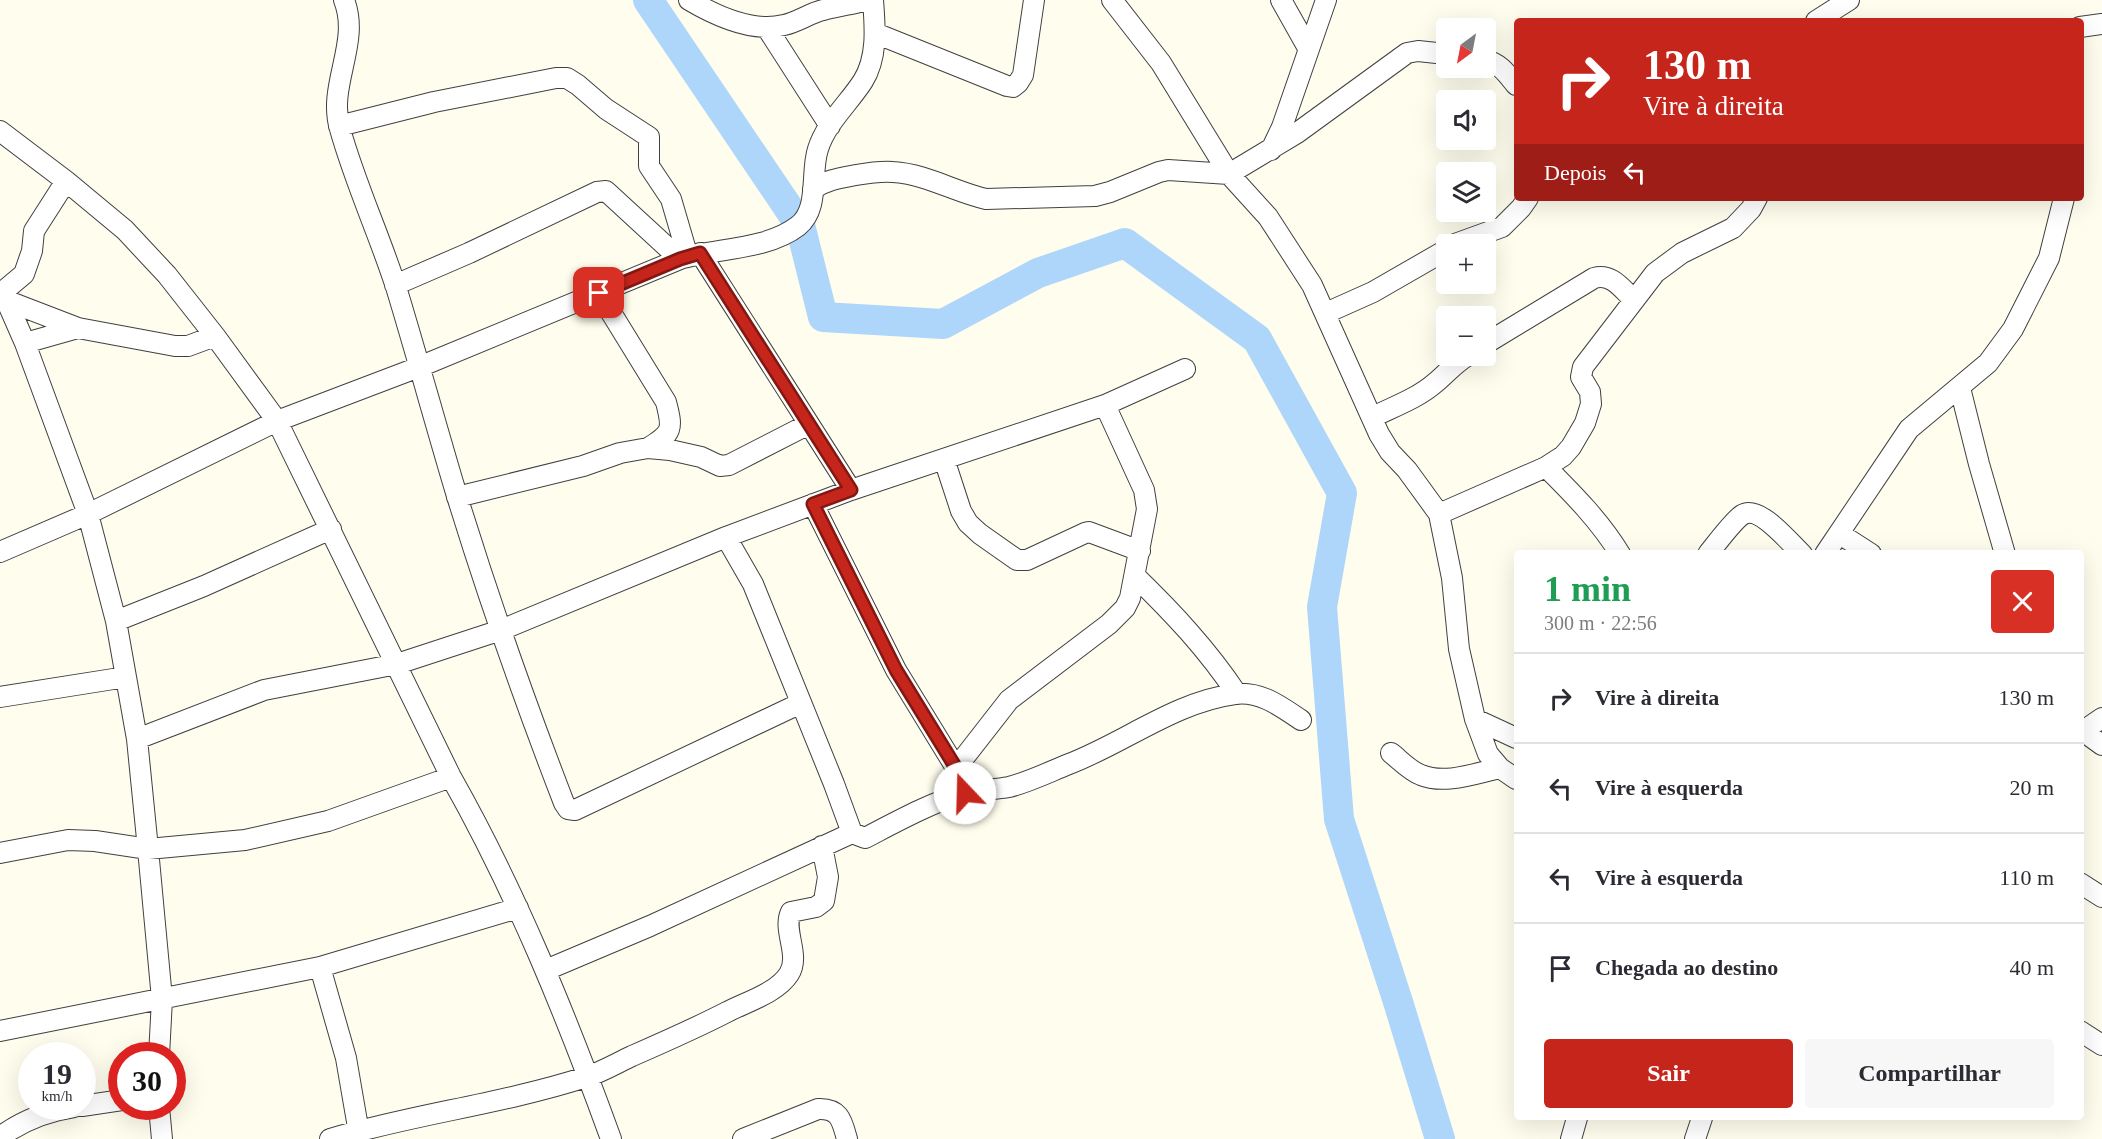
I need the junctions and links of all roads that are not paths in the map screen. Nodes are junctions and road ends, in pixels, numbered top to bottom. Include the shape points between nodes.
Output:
1 (344, 0) edge
2 (688, 0) edge
3 (868, 0) edge
4 (873, 0) edge
5 (1034, 0) edge
6 (1112, 0) edge
7 (1281, 0) edge
8 (1326, 0) edge
9 (1843, 7) edge
10 (1822, 18) edge
11 (2102, 24) edge
12 (2084, 26) edge
13 (766, 28) junction
14 (875, 33) junction
15 (1308, 48) junction
16 (1436, 53) edge
17 (1496, 64) edge
18 (1514, 82) edge
19 (339, 126) junction
20 (830, 126) junction
21 (0, 131) edge
22 (1271, 150) junction
23 (1229, 174) junction
24 (66, 181) junction
25 (813, 189) junction
26 (1526, 201) edge
27 (1755, 201) edge
28 (2059, 201) edge
29 (674, 208) junction
30 (1483, 234) edge
31 (662, 243) junction
32 (689, 256) junction
33 (1436, 256) edge
34 (395, 285) junction
35 (599, 293) junction
36 (2, 298) edge
37 (1634, 300) junction
38 (1326, 313) junction
39 (78, 328) junction
40 (215, 336) junction
41 (1496, 337) edge
42 (26, 343) junction
43 (1453, 366) edge
44 (419, 368) junction
45 (1185, 369) dead end
46 (1960, 388) junction
47 (1105, 405) junction
48 (1374, 417) junction
49 (277, 421) junction
50 (809, 424) junction
51 (648, 448) junction
52 (944, 459) junction
53 (1546, 467) junction
54 (851, 490) junction
55 (457, 497) junction
56 (813, 504) junction
57 (88, 514) junction
58 (1439, 514) junction
59 (331, 529) junction
60 (1840, 534) junction
61 (726, 537) junction
62 (1618, 550) edge
63 (1711, 550) edge
64 (1798, 550) edge
65 (1829, 550) edge
66 (1865, 550) edge
67 (2004, 550) edge
68 (1140, 551) junction
69 (0, 552) edge
70 (1135, 576) junction
71 (116, 621) junction
72 (501, 630) junction
73 (397, 664) junction
74 (126, 677) junction
75 (1236, 694) junction
76 (0, 697) edge
77 (801, 703) junction
78 (2102, 718) edge
79 (1475, 719) junction
80 (1300, 720) dead end
81 (2084, 729) edge
82 (2084, 732) edge
83 (1514, 737) edge
84 (137, 739) junction
85 (2102, 745) edge
86 (1391, 753) dead end
87 (956, 768) junction
88 (1500, 768) junction
89 (451, 777) junction
90 (1514, 778) edge
91 (965, 793) junction
92 (852, 833) junction
93 (822, 846) junction
94 (148, 849) junction
95 (0, 853) edge
96 (2084, 886) edge
97 (2102, 897) edge
98 (518, 908) junction
99 (320, 967) junction
100 (546, 970) junction
101 (162, 999) junction
102 (0, 1031) edge
103 (2084, 1034) edge
104 (160, 1042) edge
105 (2102, 1045) edge
106 (588, 1076) junction
107 (29, 1120) edge
108 (160, 1120) edge
109 (1576, 1120) edge
110 (1701, 1120) edge
111 (359, 1135) edge
112 (0, 1137) edge
113 (162, 1139) edge
114 (330, 1139) edge
115 (611, 1139) edge
116 (743, 1139) edge
117 (847, 1139) edge
118 (1571, 1139) edge
119 (1695, 1139) edge

1 - 19 street via 350,14 350,36 340,78
2 - 13 street via 708,11
3 - 13 street
4 - 14 street
5 - 14 street via 1023,75 1013,87
6 - 23 street via 1161,63
7 - 15 street
8 - 15 street
9 - 10 street
11 - 12 street
13 - 20 street
14 - 20 street via 871,64 864,79
15 - 22 street
16 - 22 street via 1407,53
17 - 18 street
19 - 29 street via 434,102 567,78 649,137 649,166
19 - 34 street
20 - 25 street via 818,147
21 - 24 street
22 - 23 street
23 - 25 street via 1168,170 1110,192 1082,197 986,199 891,171 838,178
23 - 38 street via 1268,217
24 - 36 street via 34,231 24,274
24 - 40 street via 125,230
25 - 32 street via 810,209 800,225 779,238
26 - 30 street via 1502,227
27 - 37 street via 1733,228 1682,253 1655,273
28 - 46 street via 2049,258 2013,329 1988,363
29 - 31 street
29 - 32 street
31 - 32 street
31 - 34 street via 612,194 597,192
32 - 35 street
32 - 50 street
33 - 38 street
34 - 44 street
35 - 44 street
35 - 51 street via 666,402 671,422 669,433
36 - 39 street
36 - 42 street
37 - 41 street via 1603,275
37 - 53 street via 1583,367 1581,376 1590,392 1591,404 1585,423 1571,447
38 - 48 street
39 - 40 street via 175,346 188,346
39 - 42 street
40 - 49 street
42 - 57 street
43 - 48 street via 1426,390
44 - 49 street
44 - 55 street
45 - 47 street
46 - 60 street via 1909,429
46 - 67 street
47 - 52 street
47 - 68 street via 1144,490 1147,509
48 - 58 street via 1390,452
49 - 57 street
49 - 59 street
50 - 51 street via 729,465
50 - 54 street
51 - 55 street
52 - 54 street
52 - 68 street via 960,511 968,523 1017,560 1027,560 1089,532
53 - 58 street
53 - 62 street
54 - 56 street
55 - 72 street
56 - 61 street
56 - 87 street via 896,670
57 - 69 street
57 - 71 street
58 - 79 street via 1452,578 1459,649
59 - 71 street
59 - 73 street
60 - 65 street
60 - 66 street
61 - 72 street
61 - 77 street via 753,584
63 - 64 street via 1742,515 1750,512 1770,522
68 - 70 street
70 - 75 street via 1187,627
70 - 87 street via 1125,608 1009,700
71 - 74 street
72 - 73 street
72 - 77 street via 568,809 575,810
73 - 84 street via 264,690
73 - 89 street
74 - 76 street
74 - 84 street
75 - 80 street via 1262,696
75 - 91 street via 1203,701 1168,715 1071,763 1009,787
77 - 92 street
78 - 81 street
79 - 83 street
79 - 88 street via 1488,754
82 - 85 street
84 - 94 street
86 - 88 street via 1419,775 1431,779
87 - 91 street
88 - 90 street
89 - 94 street via 328,821 245,840
89 - 98 street
91 - 92 street via 865,838
92 - 93 street
93 - 100 street
93 - 106 street via 828,877 824,901 788,916 793,946 791,971 785,979 697,1027
94 - 95 street via 68,840
94 - 101 street
96 - 97 street
98 - 99 street
98 - 100 street
99 - 101 street
99 - 111 street via 346,1058
100 - 106 street
101 - 102 street
101 - 104 street
103 - 105 street
106 - 111 street
106 - 115 street
107 - 112 street
108 - 113 street
109 - 118 street
110 - 119 street
111 - 114 street
116 - 117 street via 828,1108 842,1119

